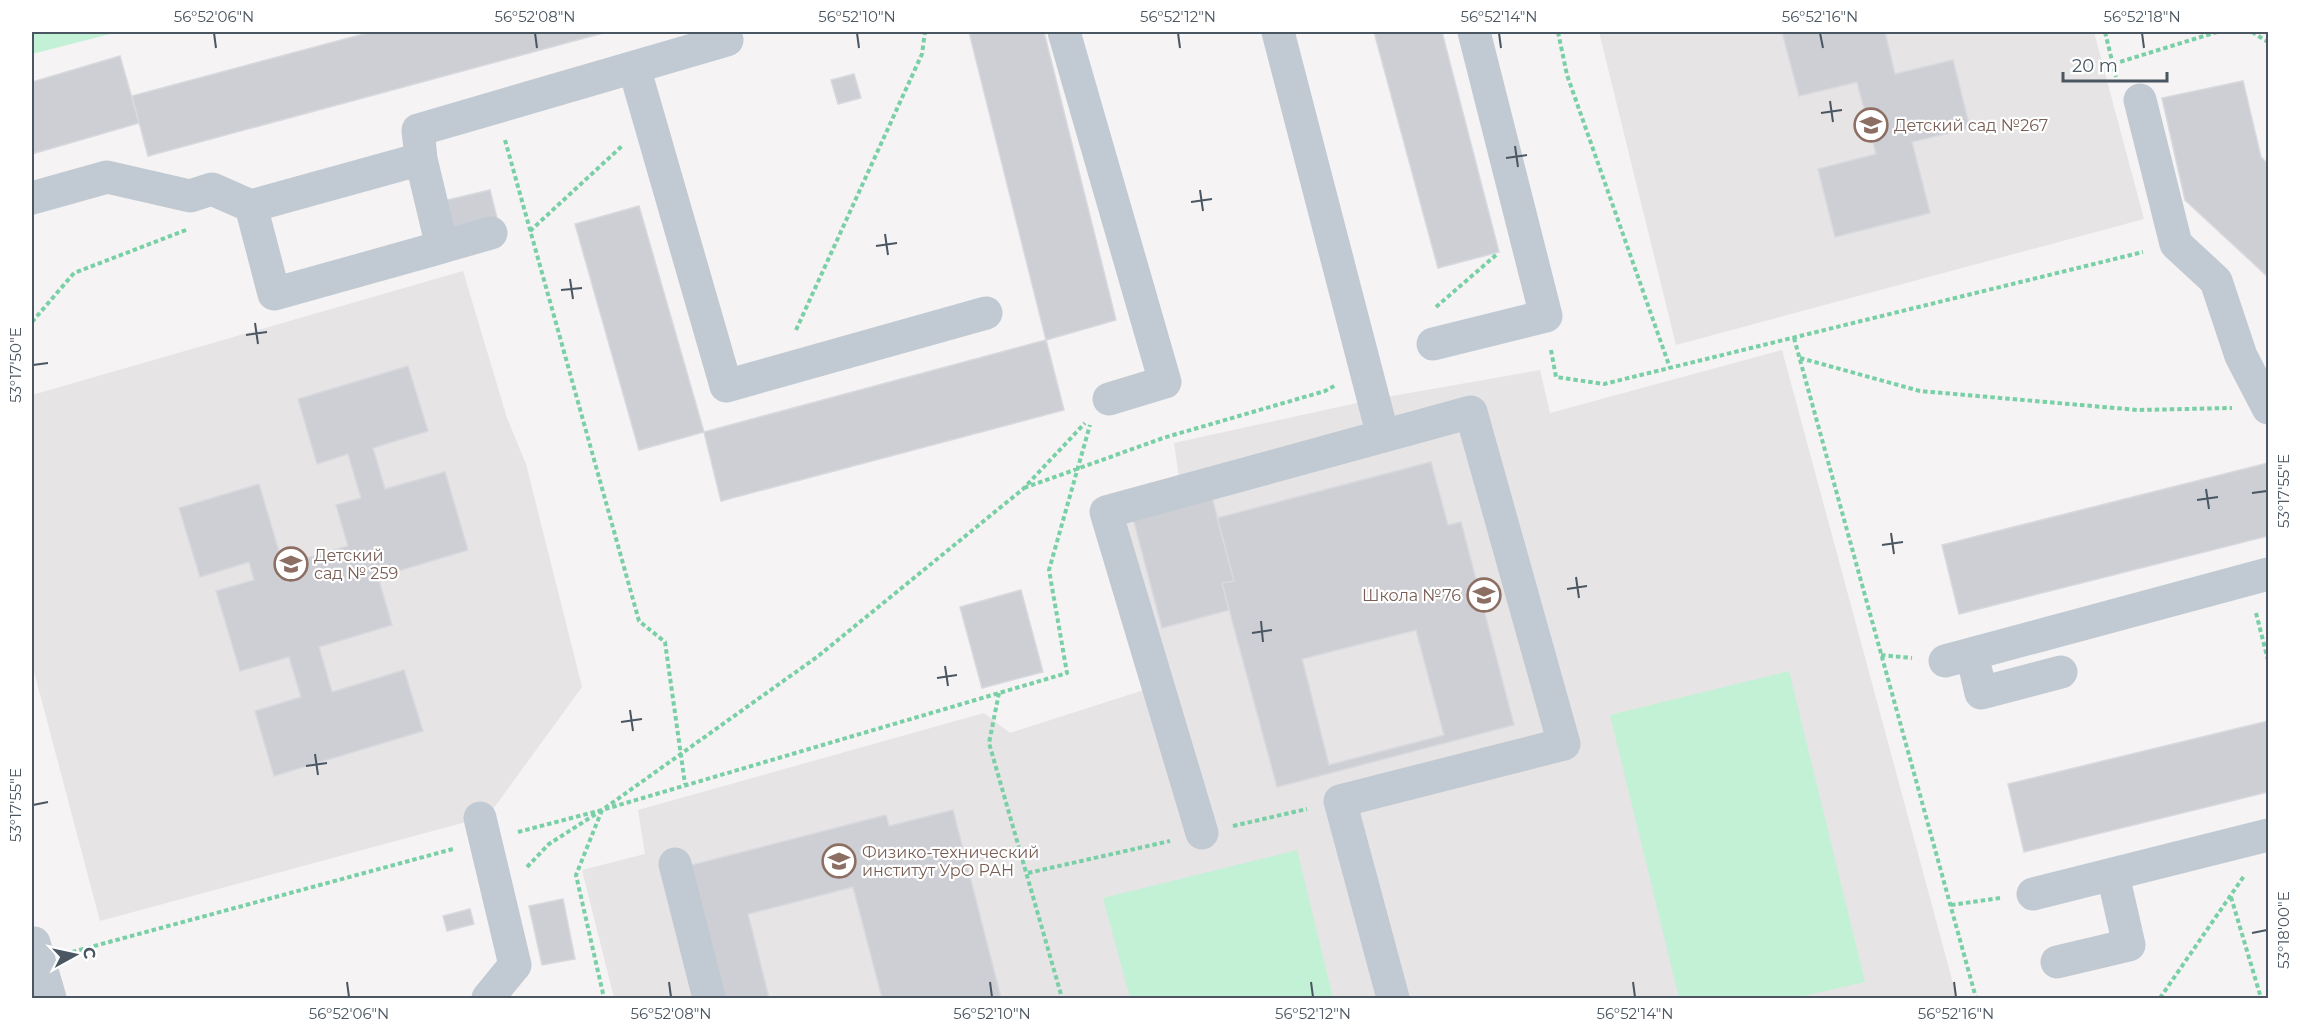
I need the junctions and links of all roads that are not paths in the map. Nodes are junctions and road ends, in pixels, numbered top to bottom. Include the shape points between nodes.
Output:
1 (1064, 32) edge
2 (1278, 32) edge
3 (1474, 32) edge
4 (728, 34) edge
5 (634, 67) junction
6 (2140, 99) dead end
7 (421, 159) junction
8 (32, 198) edge
9 (251, 206) junction
10 (491, 233) dead end
11 (442, 247) junction
12 (986, 313) dead end
13 (1431, 329) road end
14 (1101, 406) road end
15 (2268, 408) edge
16 (1383, 436) junction
17 (2258, 577) edge
18 (2061, 672) dead end
19 (483, 830) road end
20 (1202, 833) dead end
21 (2268, 835) edge
22 (675, 864) dead end
23 (2113, 874) junction
24 (2033, 894) road end
25 (35, 953) edge
26 (2057, 962) dead end
27 (50, 999) edge
28 (488, 999) edge
29 (709, 999) edge
30 (1393, 999) edge

1 - 14 lane via 1165,382
2 - 16 lane
3 - 13 lane via 1546,316
4 - 5 lane
5 - 7 lane via 418,130
5 - 12 lane via 726,386
6 - 15 lane via 2176,244 2216,281 2241,356
7 - 9 lane
7 - 11 lane
8 - 9 lane via 107,177 190,196 212,189
9 - 11 lane via 274,294
10 - 11 lane
16 - 20 lane via 1106,512
16 - 30 lane via 1471,412 1564,744 1340,801
17 - 18 lane via 1958,658 1981,693
19 - 28 lane via 515,965
21 - 23 lane
22 - 29 lane
23 - 24 lane
23 - 26 lane via 2128,945
25 - 27 lane

